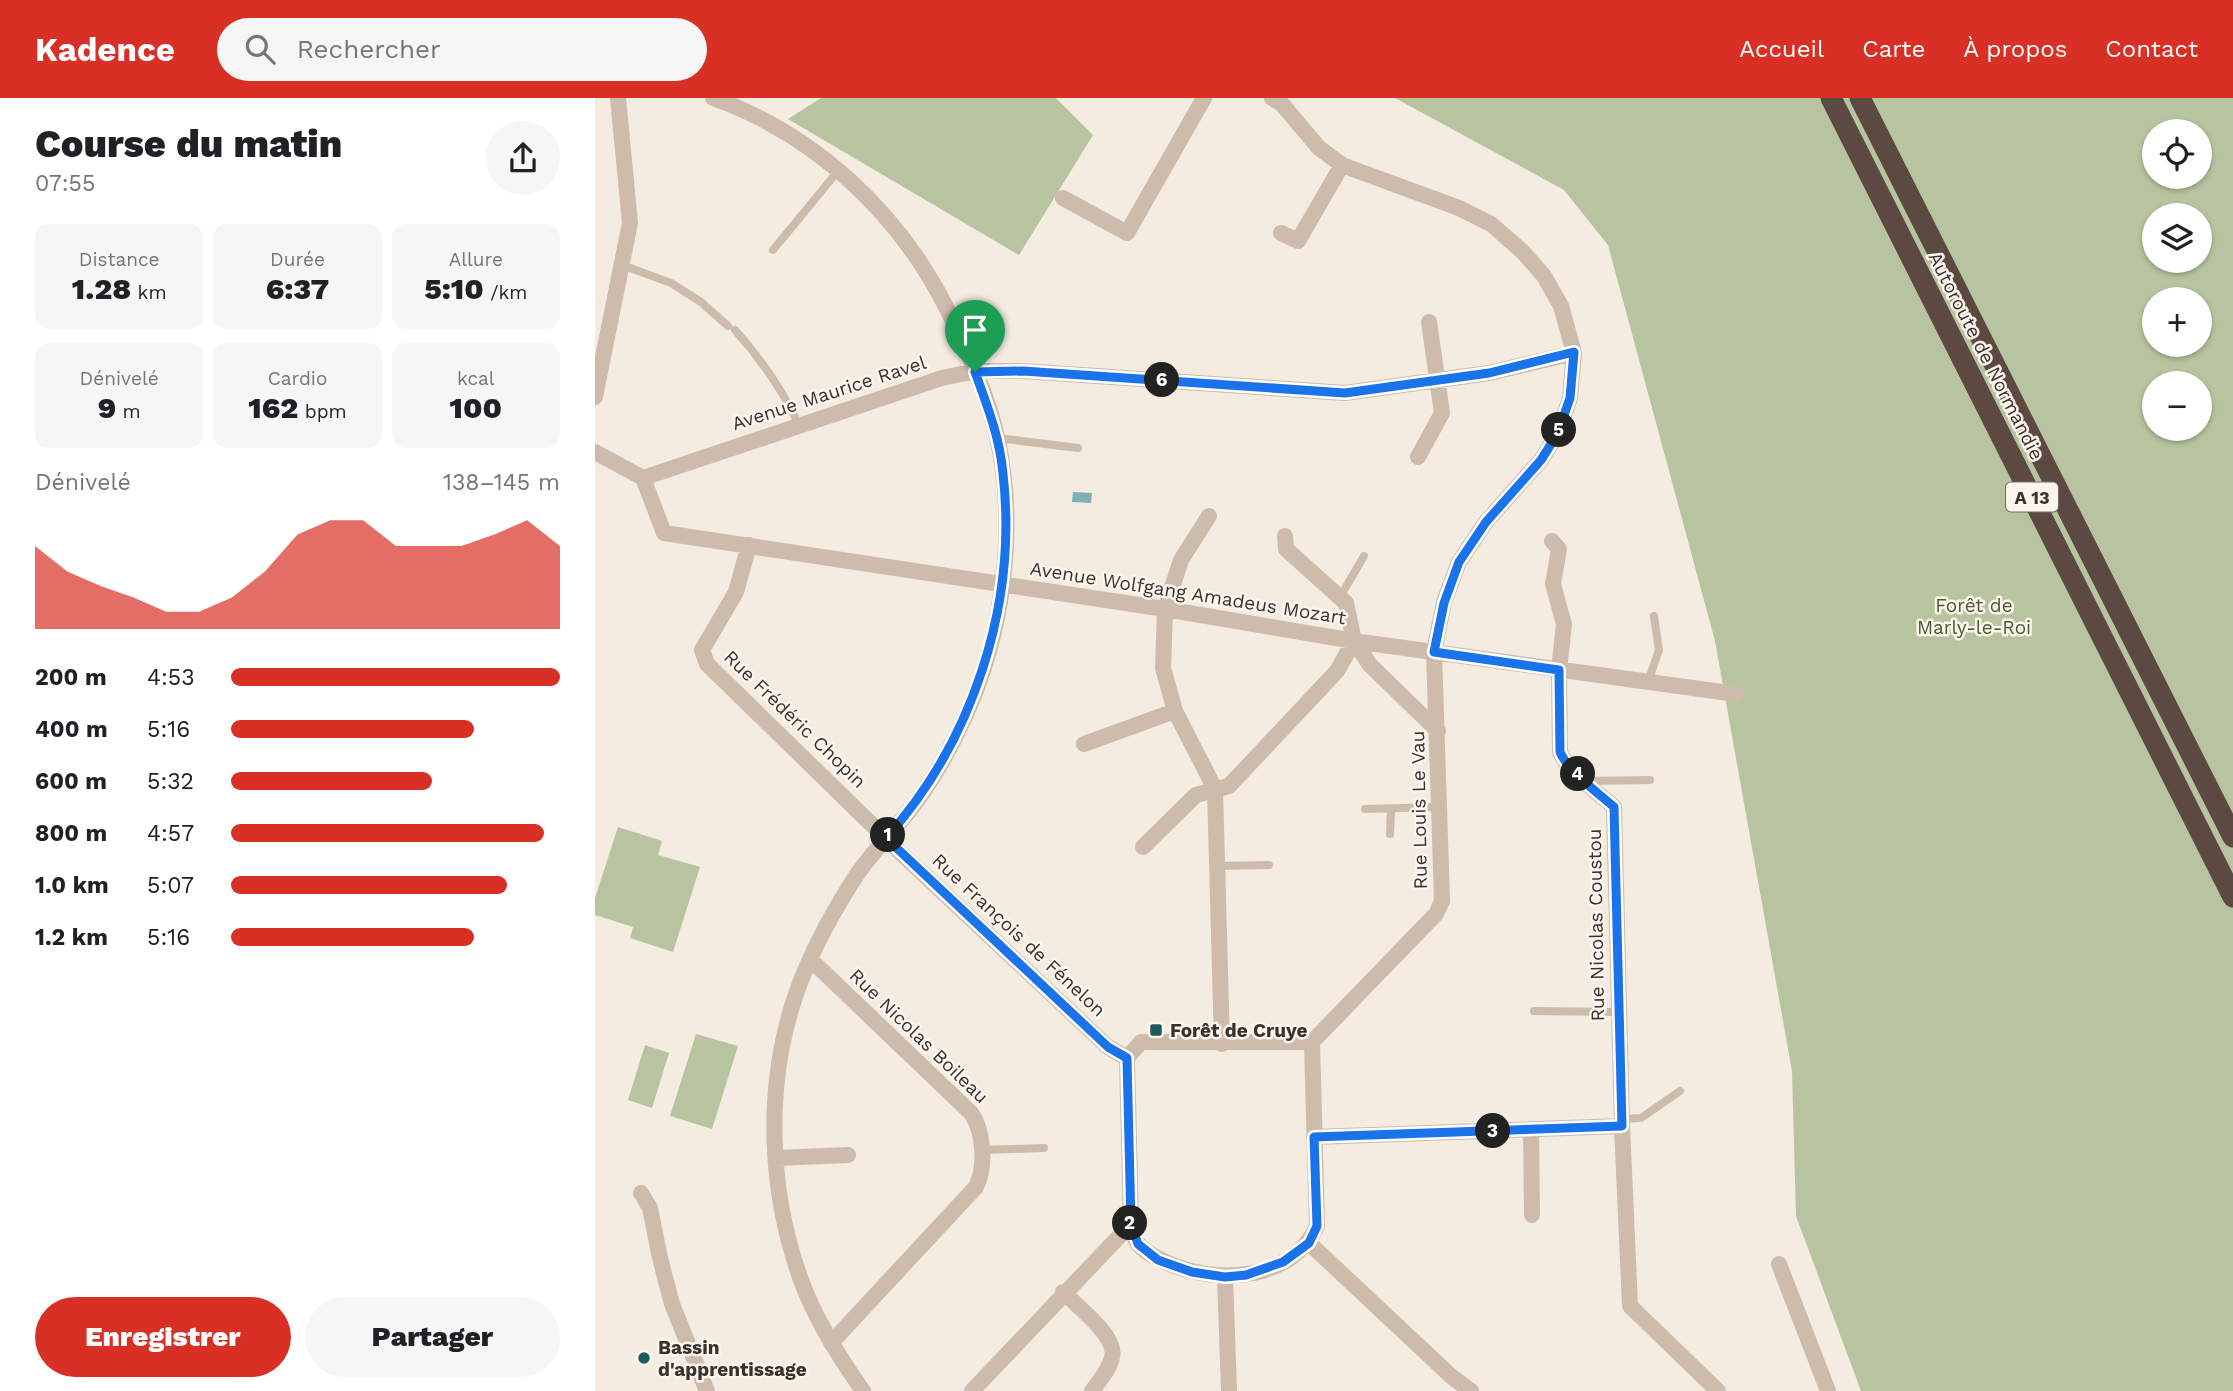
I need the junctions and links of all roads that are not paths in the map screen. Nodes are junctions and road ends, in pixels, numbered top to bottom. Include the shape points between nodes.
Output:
1 (618, 98) edge
2 (713, 98) edge
3 (1204, 98) edge
4 (1272, 98) edge
5 (1831, 98) edge
6 (1860, 98) edge
7 (732, 101) edge
8 (1342, 165) junction
9 (838, 171) junction
10 (1063, 198) dead end
11 (1281, 233) dead end
12 (773, 250) dead end
13 (622, 265) junction
14 (1429, 322) dead end
15 (1574, 352) junction
16 (975, 372) junction
17 (1436, 381) junction
18 (595, 397) edge
19 (799, 425) junction
20 (997, 438) junction
21 (1078, 448) dead end
22 (595, 452) edge
23 (1418, 457) dead end
24 (643, 478) junction
25 (1209, 516) dead end
26 (1285, 536) dead end
27 (1552, 541) dead end
28 (749, 545) junction
29 (1364, 556) dead end
30 (1001, 584) junction
31 (1340, 597) junction
32 (1165, 609) junction
33 (1654, 616) dead end
34 (1354, 641) junction
35 (1434, 652) junction
36 (1559, 670) junction
37 (1648, 682) junction
38 (1736, 694) dead end
39 (1175, 710) junction
40 (1438, 731) junction
41 (1084, 744) dead end
42 (1650, 780) dead end
43 (1586, 781) junction
44 (1215, 789) junction
45 (1438, 807) junction
46 (1365, 809) dead end
47 (1391, 810) junction
48 (1390, 834) dead end
49 (2233, 837) edge
50 (886, 838) junction
51 (1143, 847) dead end
52 (1269, 865) dead end
53 (1216, 866) junction
54 (2233, 897) edge
55 (811, 960) junction
56 (1534, 1011) dead end
57 (1619, 1012) junction
58 (1312, 1042) junction
59 (1221, 1044) junction
60 (1127, 1058) junction
61 (1680, 1091) dead end
62 (1622, 1122) junction
63 (1531, 1129) junction
64 (1314, 1137) junction
65 (1044, 1149) dead end
66 (982, 1150) junction
67 (848, 1155) dead end
68 (776, 1158) junction
69 (641, 1193) dead end
70 (1532, 1215) dead end
71 (1131, 1224) junction
72 (1309, 1243) junction
73 (1779, 1264) dead end
74 (1225, 1277) junction
75 (1063, 1293) junction
76 (831, 1343) junction
77 (707, 1391) edge
78 (863, 1391) edge
79 (972, 1391) edge
80 (1092, 1391) edge
81 (1229, 1391) edge
82 (1471, 1391) edge
83 (1718, 1391) edge
84 (1828, 1391) edge

1 - 13 street via 630,223
2 - 7 street
3 - 10 street via 1127,233
4 - 8 street, Rue Louis Le Vau via 1319,148
5 - 54 highway, Autoroute de Normandie / A 13
6 - 49 highway, Autoroute de Normandie / A 13
7 - 9 street
8 - 11 street via 1298,241
8 - 15 street, Rue Louis Le Vau via 1459,208 1491,225 1544,276 1562,306
9 - 12 lane
9 - 16 street via 902,235 935,285
13 - 18 street
13 - 19 lane via 671,283 731,328 759,357
14 - 17 street
15 - 17 street, Avenue Maurice Ravel
15 - 35 street, Rue Louis Le Vau via 1570,398 1558,433 1459,562
16 - 17 street, Avenue Maurice Ravel via 1023,371 1345,393
16 - 19 street, Avenue Maurice Ravel via 942,378
16 - 20 street
17 - 23 street via 1443,413
19 - 24 street, Avenue Maurice Ravel
20 - 21 lane
20 - 30 street via 1006,515
22 - 24 street
24 - 28 street, Avenue Wolfgang Amadeus Mozart via 664,533
25 - 32 street via 1181,560
26 - 31 street via 1286,549
27 - 36 street, Rue Nicolas Coustou via 1559,549 1553,584 1564,624
28 - 30 street, Avenue Wolfgang Amadeus Mozart
28 - 50 street, Rue Frédéric Chopin via 736,592 702,650 707,664
29 - 31 lane
30 - 32 street, Avenue Wolfgang Amadeus Mozart
30 - 50 street via 995,626 964,720 914,806
31 - 34 street via 1349,608
32 - 34 street, Avenue Wolfgang Amadeus Mozart
32 - 39 street via 1163,668
33 - 37 lane via 1659,650
34 - 35 street, Avenue Wolfgang Amadeus Mozart
34 - 40 street via 1370,665
34 - 44 street via 1337,671 1229,786
35 - 36 street, Avenue Wolfgang Amadeus Mozart
35 - 40 street, Rue Louis Le Vau
36 - 37 street, Avenue Wolfgang Amadeus Mozart
36 - 43 street, Rue Nicolas Coustou via 1560,752
37 - 38 street, Avenue Wolfgang Amadeus Mozart
39 - 41 street
39 - 44 street
40 - 45 street, Rue Louis Le Vau
42 - 43 lane
43 - 57 street, Rue Nicolas Coustou via 1614,807
44 - 51 street via 1196,795
44 - 53 street
45 - 47 lane
45 - 58 street, Rue Louis Le Vau via 1442,901 1436,914
46 - 47 lane
47 - 48 lane
50 - 55 street via 855,878
50 - 60 street, Rue François de Fénelon via 1108,1047
52 - 53 lane
53 - 59 street
55 - 66 street, Rue Nicolas Boileau via 971,1114 980,1125
55 - 68 street via 794,999 781,1055 774,1121
56 - 57 lane
57 - 62 street, Rue Nicolas Coustou
58 - 59 street
58 - 64 street
59 - 60 street via 1141,1042
60 - 71 street
61 - 62 lane via 1641,1118
62 - 63 street
62 - 83 street, Rue Nicolas Coustou via 1630,1306
63 - 64 street
63 - 70 street
64 - 72 street via 1317,1226
65 - 66 lane
66 - 76 street, Rue Nicolas Boileau via 976,1188
67 - 68 street
68 - 76 street via 786,1230 797,1269
69 - 77 street via 650,1208 672,1304
71 - 74 street via 1138,1244 1158,1260
71 - 75 street
72 - 74 street via 1259,1272
72 - 82 street
73 - 84 street
74 - 81 street
75 - 79 street
75 - 80 street via 1111,1342 1112,1361
76 - 78 street

